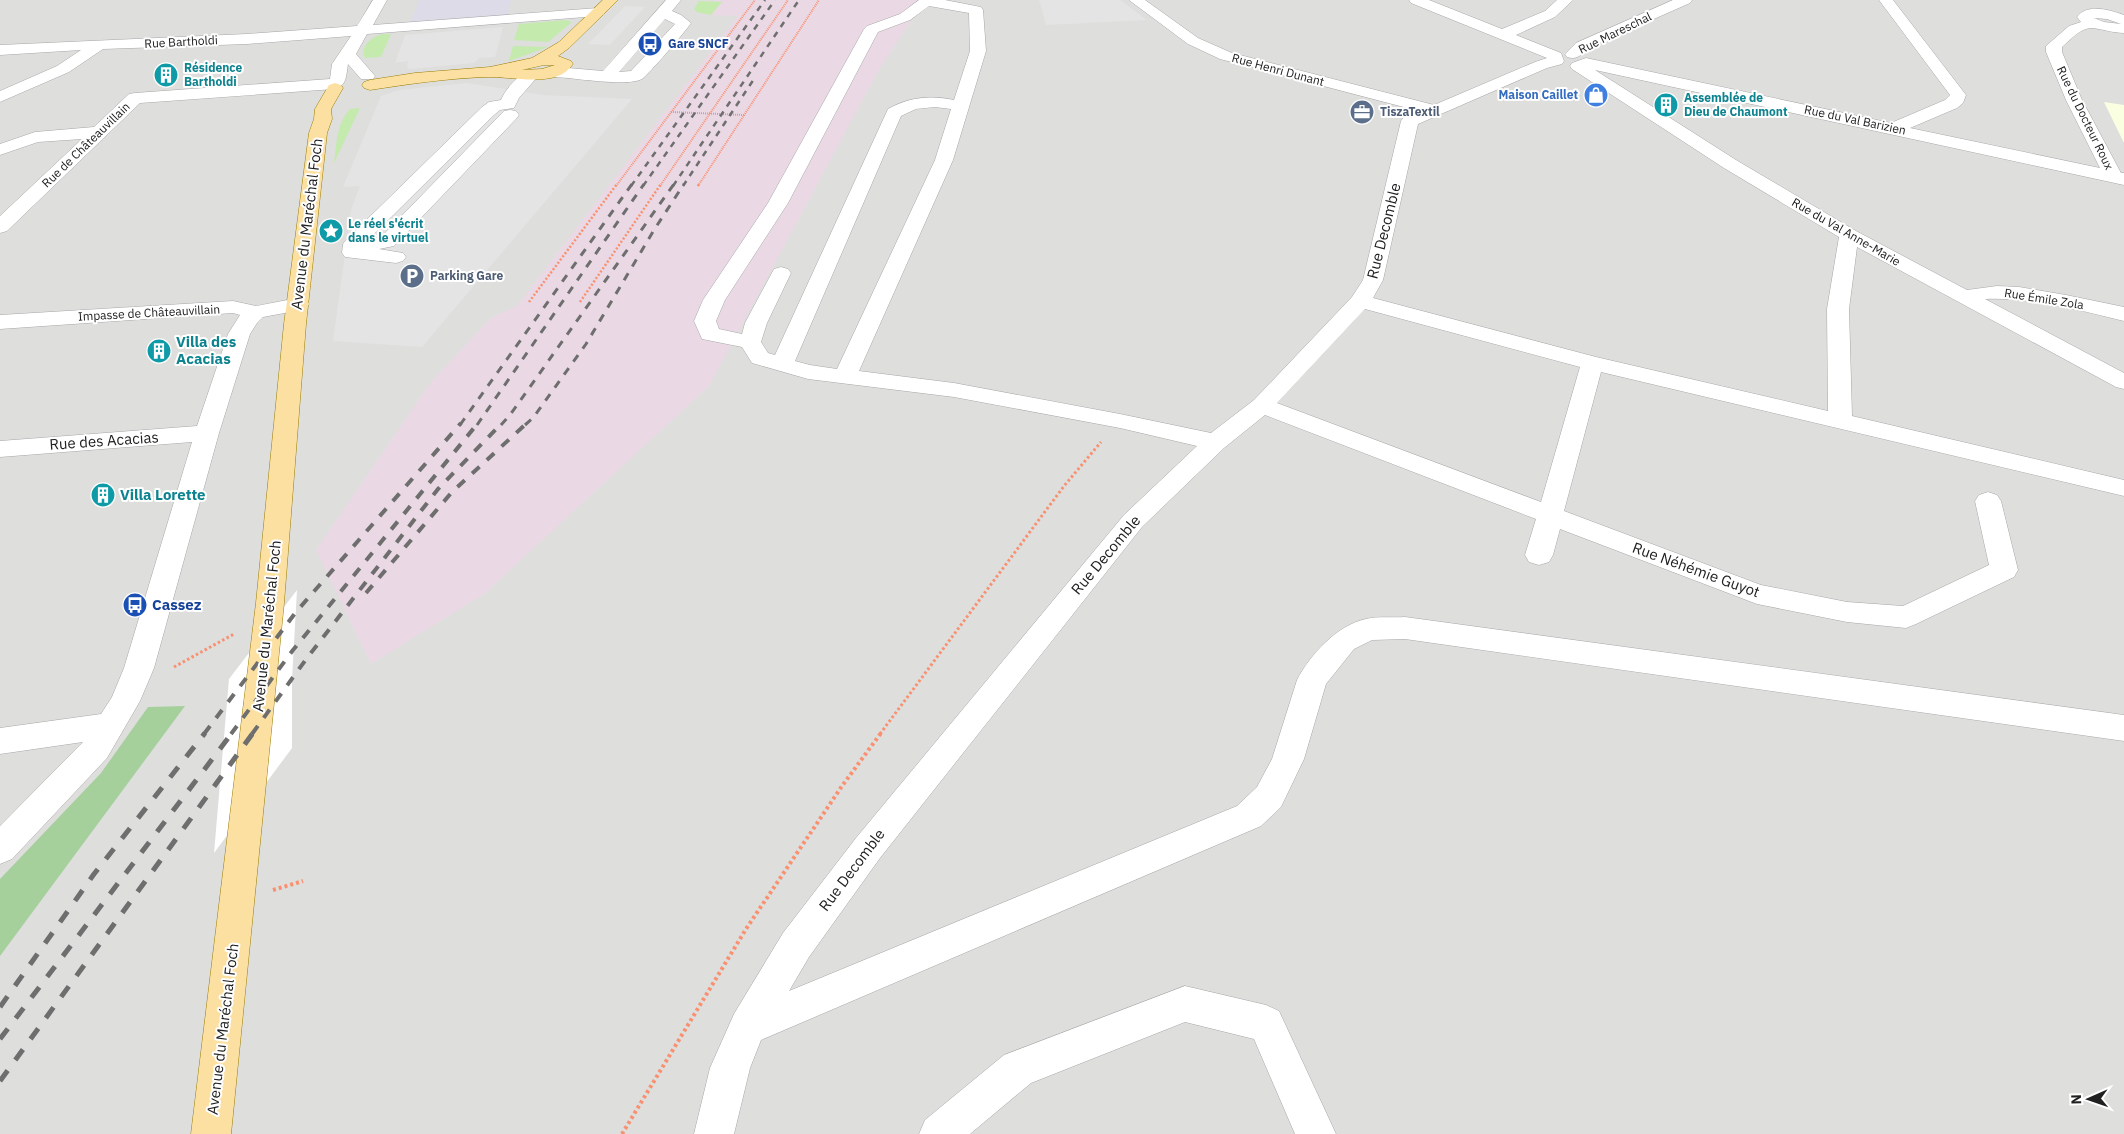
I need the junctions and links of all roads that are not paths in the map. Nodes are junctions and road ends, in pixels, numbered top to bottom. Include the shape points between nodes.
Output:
1 (380, 0) edge
2 (611, 0) edge
3 (674, 0) edge
4 (1416, 0) edge
5 (1566, 0) edge
6 (1684, 0) edge
7 (1886, 0) edge
8 (2085, 0) edge
9 (928, 1) edge
10 (1142, 4) edge
11 (976, 5) edge
12 (598, 12) junction
13 (662, 13) junction
14 (2098, 19) junction
15 (2124, 20) edge
16 (2124, 28) edge
17 (362, 32) junction
18 (1502, 36) junction
19 (99, 45) junction
20 (0, 50) edge
21 (348, 54) junction
22 (1556, 59) junction
23 (1579, 61) junction
24 (544, 66) junction
25 (607, 76) junction
26 (353, 87) junction
27 (0, 97) edge
28 (508, 104) junction
29 (960, 106) junction
30 (1434, 110) junction
31 (1895, 128) junction
32 (100, 132) junction
33 (460, 138) junction
34 (487, 139) junction
35 (0, 150) edge
36 (2119, 178) edge
37 (413, 184) junction
38 (441, 186) junction
39 (0, 227) edge
40 (1849, 235) junction
41 (352, 244) junction
42 (396, 257) dead end
43 (781, 273) dead end
44 (1963, 296) junction
45 (1360, 301) junction
46 (298, 304) junction
47 (256, 312) junction
48 (2124, 314) edge
49 (0, 322) edge
50 (750, 342) junction
51 (2074, 357) junction
52 (1592, 363) junction
53 (782, 365) junction
54 (2124, 366) edge
55 (845, 377) junction
56 (2124, 382) edge
57 (1262, 405) junction
58 (1840, 422) junction
59 (207, 433) junction
60 (1215, 442) junction
61 (0, 449) edge
62 (2124, 488) edge
63 (1988, 501) dead end
64 (1549, 514) junction
65 (1538, 555) dead end
66 (112, 725) junction
67 (2124, 728) edge
68 (0, 741) edge
69 (0, 849) edge
70 (747, 1027) junction
71 (211, 1134) edge
72 (714, 1134) edge
73 (939, 1134) edge
74 (1316, 1134) edge

1 - 17 street
2 - 12 main road
3 - 13 street
4 - 18 street
5 - 18 street via 1550,14
6 - 23 street, Rue Mareschal via 1581,46
7 - 31 street via 1958,95 1951,104
8 - 14 street
9 - 11 street
9 - 50 street via 905,17 872,30 778,203 714,300 704,321 710,334
10 - 30 street, Rue Henri Dunant via 1193,41 1226,56
11 - 29 street via 978,51
12 - 17 street, Rue Bartholdi
12 - 24 main road
13 - 25 street
13 - 25 street via 684,23 637,75
14 - 15 street
14 - 16 street via 2111,28
14 - 36 street, Rue du Docteur Roux via 2074,29 2054,46 2054,52 2074,100
17 - 19 street, Rue Bartholdi
17 - 21 street
18 - 22 street
19 - 20 street, Rue Bartholdi
19 - 27 street via 63,69
21 - 26 street
21 - 26 street via 340,64
22 - 23 street, Rue du Val Barizien via 1566,65
22 - 30 street, Rue Decomble
23 - 31 street, Rue du Val Barizien
23 - 40 street, Rue du Val Anne-Marie via 1730,164
24 - 25 street
24 - 26 main road
24 - 28 street via 511,96
26 - 32 street, Rue de Châteauvillain via 135,98
26 - 46 main road, Avenue du Maréchal Foch via 323,119 318,134
28 - 33 street via 495,106
28 - 34 street via 518,106
29 - 53 street via 921,102 894,113
29 - 55 street via 944,160
30 - 45 street, Rue Decomble via 1410,121 1373,280
31 - 36 street, Rue du Val Barizien
32 - 35 street via 35,137
32 - 39 street, Rue de Châteauvillain
33 - 34 street
33 - 37 street
34 - 38 street
37 - 38 street
37 - 41 street
38 - 41 street via 387,242
40 - 44 street, Rue du Val Anne-Marie
40 - 58 street via 1838,309
41 - 42 street via 352,253
43 - 50 street
44 - 48 street, Rue Émile Zola via 1998,292
44 - 51 street, Rue du Val Anne-Marie
45 - 52 street
45 - 57 street, Rue Decomble
46 - 47 street, Impasse de Châteauvillain
46 - 71 main road, Avenue du Maréchal Foch via 270,603
47 - 49 street, Impasse de Châteauvillain via 233,307
47 - 59 street via 239,334
50 - 53 street via 760,358
51 - 54 street
51 - 56 street, Rue du Val Anne-Marie
52 - 58 street
52 - 64 street
53 - 55 street
55 - 60 street via 954,390 1120,420
57 - 60 street, Rue Decomble
57 - 64 street, Rue Néhémie Guyot
58 - 62 street
59 - 61 street, Rue des Acacias
59 - 66 street via 139,668
60 - 70 street, Rue Decomble via 1133,521 868,848 796,945
63 - 64 street, Rue Néhémie Guyot via 2004,570 1906,617 1847,612 1757,594
64 - 65 street
66 - 68 street
66 - 69 street via 96,749
67 - 70 street via 1415,629 1367,630 1344,641 1312,680 1288,759 1269,797 1249,816
70 - 72 street, Rue Decomble via 730,1068
73 - 74 street via 1018,1069 1185,1004 1266,1024

